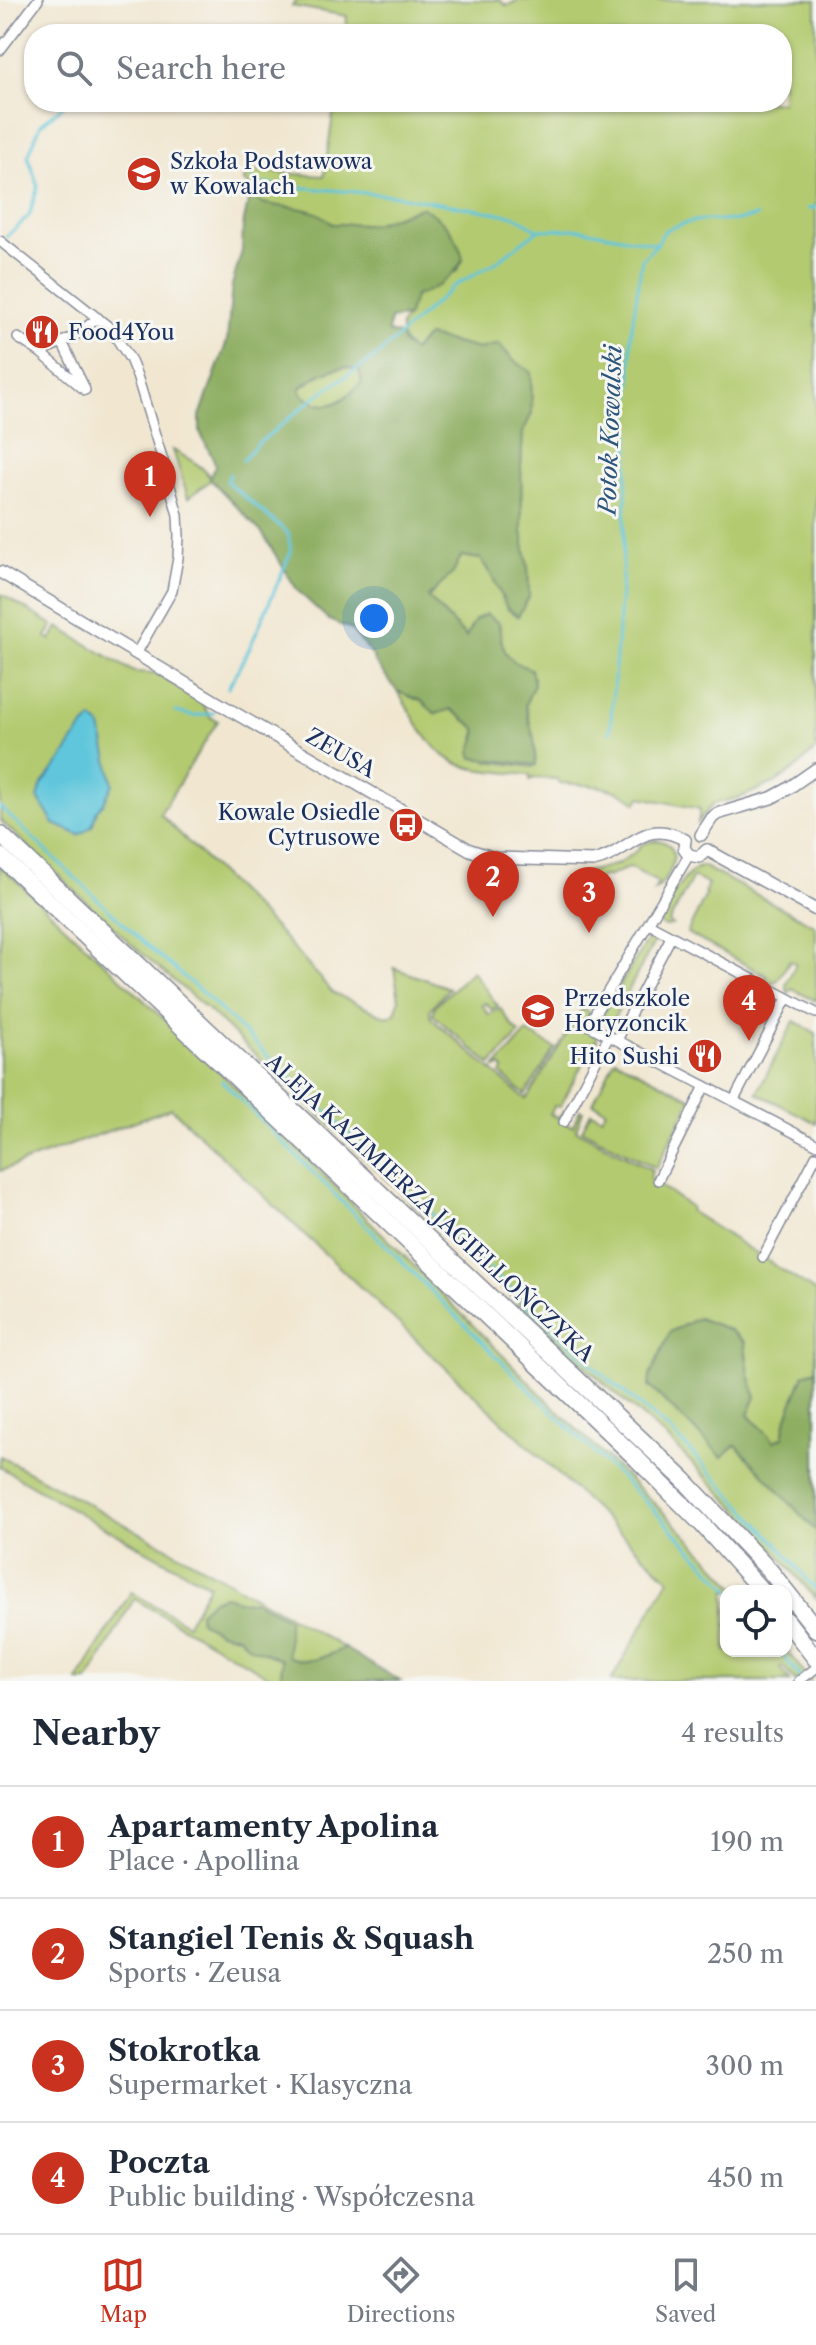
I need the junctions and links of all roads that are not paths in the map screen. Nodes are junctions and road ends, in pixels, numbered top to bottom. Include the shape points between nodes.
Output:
1 (38, 0) edge
2 (0, 50) edge
3 (0, 241) edge
4 (98, 318) junction
5 (18, 338) dead end
6 (62, 342) junction
7 (40, 352) junction
8 (0, 572) edge
9 (136, 654) junction
10 (816, 769) edge
11 (0, 834) edge
12 (701, 835) junction
13 (685, 840) junction
14 (707, 850) junction
15 (689, 855) junction
16 (0, 856) edge
17 (816, 910) edge
18 (649, 924) junction
19 (671, 937) junction
20 (787, 998) junction
21 (816, 1013) edge
22 (613, 1038) junction
23 (705, 1086) junction
24 (734, 1100) junction
25 (564, 1122) dead end
26 (816, 1144) edge
27 (816, 1156) edge
28 (658, 1180) dead end
29 (763, 1257) dead end
30 (757, 1585) edge
31 (792, 1628) edge
32 (816, 1629) edge
33 (816, 1659) edge
34 (816, 1668) edge
35 (799, 1681) edge

1 - 2 street
3 - 4 street
4 - 6 street
4 - 9 street via 130,359 178,515 172,591
5 - 7 street
6 - 7 street
6 - 7 street via 85,390
8 - 9 street, ZEUSA
9 - 13 street, ZEUSA via 484,856 593,861 648,832
10 - 12 street via 771,798 717,814
11 - 32 highway, ALEJA KAZIMIERZA JAGIELLOŃCZYKA via 673,1470
12 - 13 street
12 - 14 street
13 - 15 street
14 - 15 street via 699,857
14 - 17 street
15 - 18 street
16 - 30 highway, ALEJA KAZIMIERZA JAGIELLOŃCZYKA via 637,1459
18 - 19 street
18 - 22 street via 588,1025
19 - 20 street
19 - 22 street
20 - 21 street
20 - 24 street
22 - 23 street
22 - 25 street
23 - 24 street
23 - 28 street
24 - 26 street
27 - 29 street
31 - 33 highway
34 - 35 street

